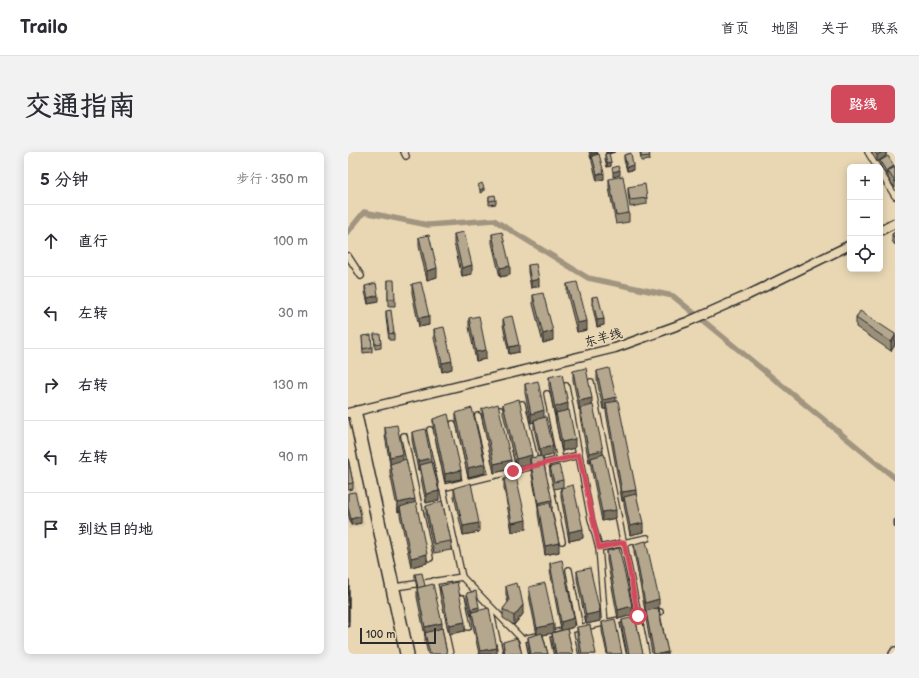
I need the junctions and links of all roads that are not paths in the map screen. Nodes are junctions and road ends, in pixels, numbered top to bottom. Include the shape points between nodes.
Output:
1 (868, 152) edge
2 (875, 164) edge
3 (883, 177) edge
4 (895, 196) edge
5 (895, 223) edge
6 (883, 229) edge
7 (847, 246) edge
8 (348, 256) edge
9 (361, 276) dead end
10 (591, 382) dead end
11 (566, 386) edge
12 (547, 394) dead end
13 (522, 404) edge
14 (500, 410) edge
15 (352, 412) edge
16 (478, 416) dead end
17 (453, 424) dead end
18 (430, 430) dead end
19 (404, 436) dead end
20 (579, 455) junction
21 (560, 460) junction
22 (545, 463) junction
23 (536, 465) junction
24 (438, 467) junction
25 (431, 469) edge
26 (513, 471) junction
27 (419, 472) edge
28 (412, 474) junction
29 (492, 476) junction
30 (466, 482) junction
31 (442, 488) junction
32 (446, 504) junction
33 (439, 505) edge
34 (426, 509) edge
35 (420, 511) junction
36 (647, 538) dead end
37 (562, 541) dead end
38 (624, 542) junction
39 (599, 548) junction
40 (430, 558) dead end
41 (569, 570) dead end
42 (462, 577) junction
43 (434, 581) junction
44 (425, 583) edge
45 (415, 584) edge
46 (396, 587) junction
47 (462, 598) edge
48 (660, 612) edge
49 (490, 613) junction
50 (638, 616) junction
51 (616, 621) junction
52 (605, 624) junction
53 (468, 627) dead end
54 (580, 629) junction
55 (570, 631) junction
56 (546, 635) junction
57 (522, 639) junction
58 (895, 651) edge
59 (404, 654) edge
60 (410, 654) edge
61 (450, 654) edge
62 (500, 654) edge
63 (525, 654) edge
64 (550, 654) edge
65 (575, 654) edge
66 (623, 654) edge
67 (646, 654) edge
68 (893, 654) edge

1 - 2 street
3 - 4 street
5 - 6 main road
7 - 15 main road, 东羊线 via 687,322 615,348
8 - 9 street
10 - 38 street
11 - 20 street
12 - 21 street
13 - 23 street
14 - 26 street
15 - 46 street
15 - 59 street
16 - 29 street
17 - 30 street
18 - 24 street
19 - 28 street
20 - 21 street
20 - 39 street
21 - 22 street
22 - 23 street
22 - 37 street
23 - 26 street
24 - 25 street
24 - 31 street
26 - 29 street
27 - 28 street
28 - 35 street
29 - 30 street
30 - 31 street
31 - 32 street
32 - 33 street
32 - 42 street
34 - 35 street
35 - 40 street
36 - 38 street
38 - 39 street
38 - 50 street
39 - 52 street
41 - 54 street
42 - 43 street
42 - 49 street
43 - 44 street
43 - 61 street
45 - 46 street
46 - 60 street
47 - 53 street via 470,618
48 - 50 street
49 - 57 street
49 - 62 street
50 - 51 street
50 - 67 street
51 - 52 street
51 - 66 street
52 - 54 street
54 - 55 street
55 - 56 street
55 - 65 street
56 - 57 street
56 - 64 street
57 - 63 street
58 - 68 street

